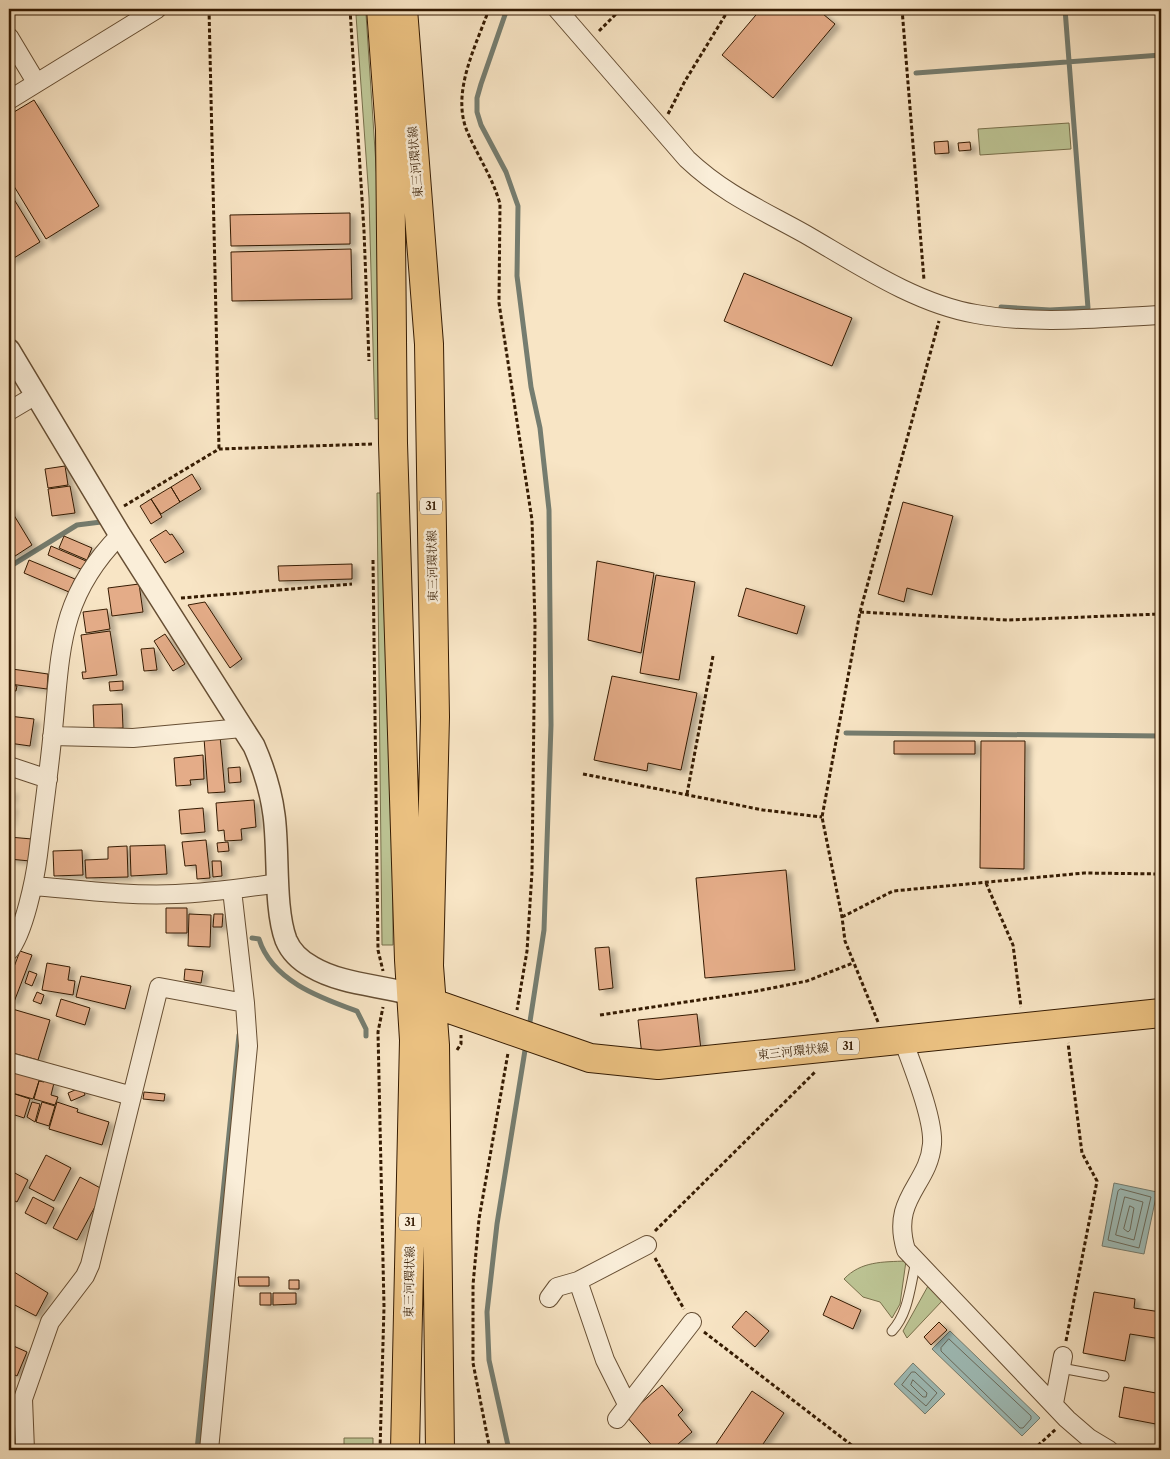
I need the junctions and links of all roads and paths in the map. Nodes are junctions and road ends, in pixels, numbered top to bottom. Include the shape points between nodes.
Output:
1 (157, 9) edge
2 (209, 9) edge
3 (350, 9) edge
4 (381, 9) edge
5 (402, 9) edge
6 (489, 9) edge
7 (556, 9) edge
8 (621, 9) edge
9 (729, 9) edge
10 (902, 9) edge
11 (9, 37) edge
12 (586, 44) junction
13 (36, 82) junction
14 (9, 100) edge
15 (661, 128) junction
16 (925, 298) junction
17 (943, 306) junction
18 (1161, 315) edge
19 (9, 350) edge
20 (369, 366) dead end
21 (36, 395) junction
22 (9, 412) edge
23 (377, 443) junction
24 (219, 448) junction
25 (109, 516) junction
26 (120, 535) junction
27 (373, 553) dead end
28 (352, 584) dead end
29 (179, 598) dead end
30 (860, 612) junction
31 (1161, 614) edge
32 (714, 656) dead end
33 (242, 728) junction
34 (52, 736) junction
35 (9, 766) edge
36 (583, 774) dead end
37 (48, 779) junction
38 (687, 794) junction
39 (822, 817) junction
40 (1161, 874) edge
41 (279, 883) junction
42 (986, 883) junction
43 (34, 886) junction
44 (232, 890) junction
45 (842, 917) junction
46 (12, 947) edge
47 (9, 961) edge
48 (853, 963) junction
49 (383, 986) junction
50 (421, 999) junction
51 (245, 1003) junction
52 (1161, 1013) edge
53 (600, 1014) dead end
54 (1065, 1022) junction
55 (1027, 1027) junction
56 (526, 1036) junction
57 (894, 1041) junction
58 (827, 1048) junction
59 (9, 1062) edge
60 (132, 1096) junction
61 (648, 1245) junction
62 (916, 1262) junction
63 (578, 1282) junction
64 (549, 1298) dead end
65 (692, 1322) junction
66 (892, 1330) dead end
67 (1062, 1362) junction
68 (1104, 1376) dead end
69 (16, 1396) edge
70 (1054, 1403) junction
71 (627, 1404) junction
72 (617, 1419) dead end
73 (1067, 1419) junction
74 (25, 1450) edge
75 (209, 1450) edge
76 (380, 1450) edge
77 (405, 1450) edge
78 (440, 1450) edge
79 (490, 1450) edge
80 (858, 1450) edge
81 (1033, 1450) edge
82 (1108, 1450) edge

1 - 13 street
2 - 24 path
3 - 20 path
4 - 23 main road, 東三河環状線 / 31 via 390,130
5 - 50 main road, 東三河環状線 / 31 via 429,344 434,717 429,966
6 - 56 path via 464,82 461,108 467,132 500,204 499,303 532,520 535,624
7 - 12 street
8 - 12 path
9 - 15 path
10 - 16 path
11 - 13 street
12 - 15 street
13 - 14 street
15 - 16 street via 709,180 876,275
16 - 17 street
17 - 18 street via 976,314 1050,320
17 - 30 path
19 - 21 street
21 - 22 street
21 - 25 street
23 - 24 path
23 - 50 main road, 東三河環状線 / 31
24 - 25 path
25 - 26 street
26 - 33 street
26 - 34 street via 86,576 70,612 61,655
27 - 49 path via 378,950
28 - 29 path
30 - 31 path via 1007,620
30 - 39 path
32 - 38 path
33 - 34 street via 133,738
33 - 41 street via 254,746 268,782
34 - 37 street
35 - 37 street
36 - 38 path
37 - 43 street
38 - 39 path via 764,810
39 - 45 path
40 - 42 path via 1084,873
41 - 44 street
41 - 49 street via 283,930 297,956 333,977
42 - 45 path via 893,891
42 - 55 path via 1013,945
43 - 44 street via 123,893
43 - 46 street
44 - 51 street
45 - 48 path via 845,941
46 - 47 street
48 - 53 path via 807,981
48 - 57 path
49 - 50 street
49 - 76 path via 383,1016 378,1032 384,1307
50 - 56 main road, 東三河環状線 / 31
50 - 77 main road, 東三河環状線 / 31 via 414,1040
50 - 78 main road, 東三河環状線 / 31 via 438,1198
51 - 60 street via 159,986
51 - 75 street via 248,1046
52 - 54 main road, 東三河環状線 / 31
54 - 55 main road, 東三河環状線 / 31
54 - 67 path via 1082,1153 1097,1181
55 - 57 main road, 東三河環状線 / 31
56 - 58 main road, 東三河環状線 / 31 via 590,1058 658,1065
56 - 79 path via 478,1218 473,1285 474,1363
57 - 58 main road, 東三河環状線 / 31
57 - 62 street via 930,1123 932,1144 928,1161 910,1193 902,1217 904,1244
58 - 61 path via 824,1063 651,1236
59 - 60 street
60 - 69 street via 90,1266 50,1322
61 - 63 street
61 - 65 path
62 - 66 lane via 906,1306 898,1325
62 - 70 street
63 - 64 street via 557,1287
63 - 71 street via 606,1360
65 - 71 street
65 - 80 path
67 - 68 lane
67 - 70 street
69 - 74 street
70 - 73 street
71 - 72 street
73 - 81 path
73 - 82 street

